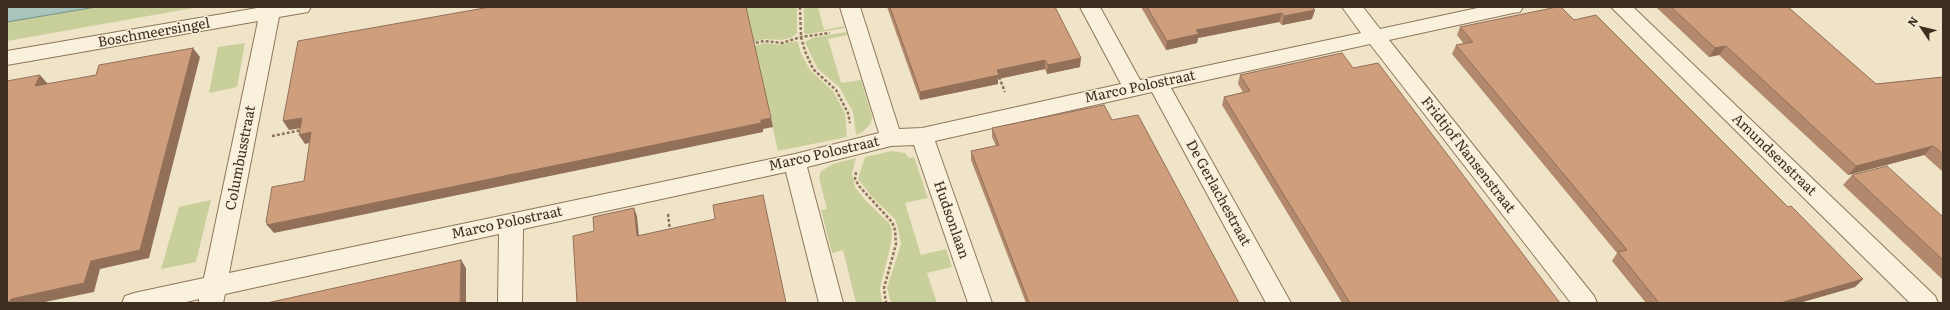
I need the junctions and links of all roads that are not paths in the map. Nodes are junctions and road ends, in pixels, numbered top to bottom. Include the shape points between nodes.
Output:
1 (301, 7) edge
2 (850, 7) edge
3 (1090, 7) edge
4 (1352, 7) edge
5 (1513, 7) edge
6 (1621, 7) edge
7 (270, 12) junction
8 (1375, 36) junction
9 (7, 58) edge
10 (1158, 83) junction
11 (1134, 88) junction
12 (922, 136) junction
13 (891, 138) junction
14 (795, 162) junction
15 (511, 223) junction
16 (213, 294) edge
17 (134, 303) edge
18 (510, 303) edge
19 (830, 303) edge
20 (980, 303) edge
21 (1279, 303) edge
22 (1585, 303) edge
23 (1926, 303) edge

1 - 7 street, Boschmeersingel
2 - 13 street
3 - 11 street
4 - 8 street, Fridtjof Nansenstraat
5 - 8 street, Marco Polostraat
6 - 23 street, Amundsenstraat
7 - 9 street, Boschmeersingel
7 - 16 street, Columbusstraat
8 - 10 street, Marco Polostraat
8 - 22 street, Fridtjof Nansenstraat
10 - 11 street, Marco Polostraat
10 - 21 street, De Gerlachestraat
11 - 12 street, Marco Polostraat
12 - 13 street, Marco Polostraat
12 - 20 street, Hudsonlaan
13 - 14 street, Marco Polostraat
14 - 15 street, Marco Polostraat
14 - 19 street
15 - 16 street, Marco Polostraat
15 - 18 street
16 - 17 street, Marco Polostraat

